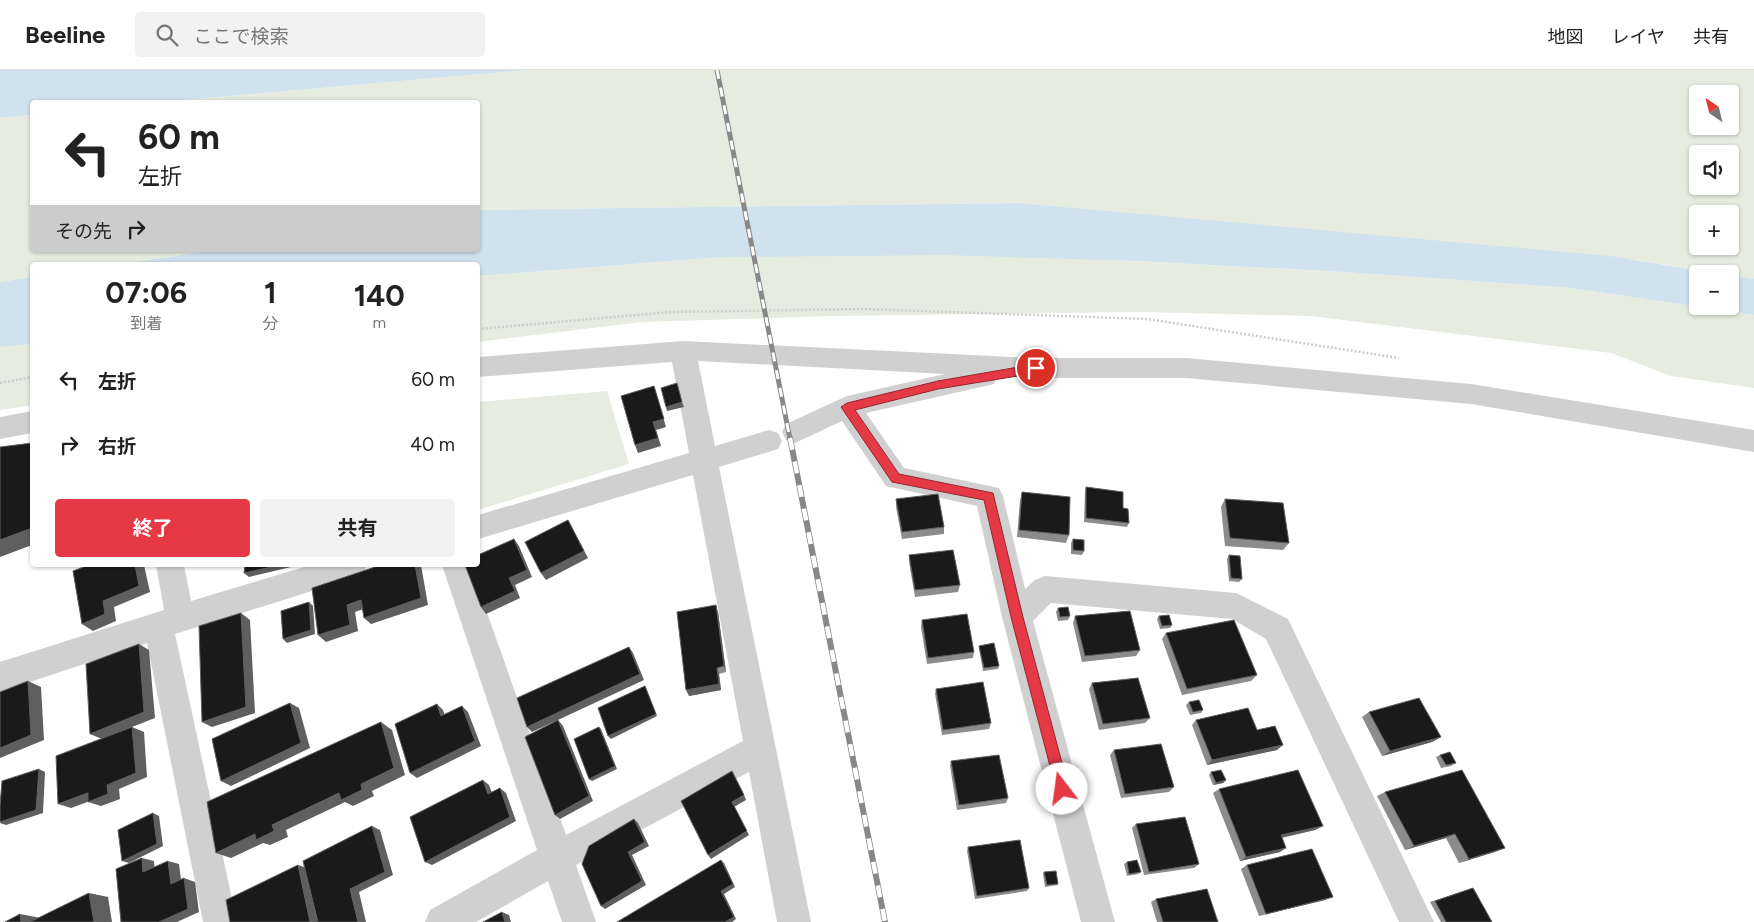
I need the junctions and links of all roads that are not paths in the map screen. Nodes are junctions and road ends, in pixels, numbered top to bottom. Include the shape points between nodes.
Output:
1 (683, 351) junction
2 (480, 367) edge
3 (1036, 368) junction
4 (847, 407) junction
5 (30, 422) edge
6 (0, 428) edge
7 (795, 432) dead end
8 (769, 441) dead end
9 (1754, 441) edge
10 (703, 461) junction
11 (480, 526) edge
12 (170, 567) edge
13 (346, 567) edge
14 (457, 567) edge
15 (1017, 617) junction
16 (169, 621) junction
17 (0, 677) edge
18 (760, 748) junction
19 (556, 858) junction
20 (220, 922) edge
21 (442, 922) edge
22 (579, 922) edge
23 (794, 922) edge
24 (1098, 922) edge
25 (1417, 922) edge

1 - 2 street
1 - 3 street
1 - 10 street
3 - 4 street via 938,385
3 - 9 street via 1186,368 1471,394
4 - 7 street
4 - 15 street via 896,478 989,496
5 - 6 street
8 - 10 street
10 - 11 street
10 - 18 street
12 - 16 street
13 - 16 street
14 - 19 street
15 - 24 street
15 - 25 street via 1045,589 1236,606 1277,629
16 - 17 street
16 - 20 street
18 - 19 street
18 - 23 street
19 - 21 street
19 - 22 street

